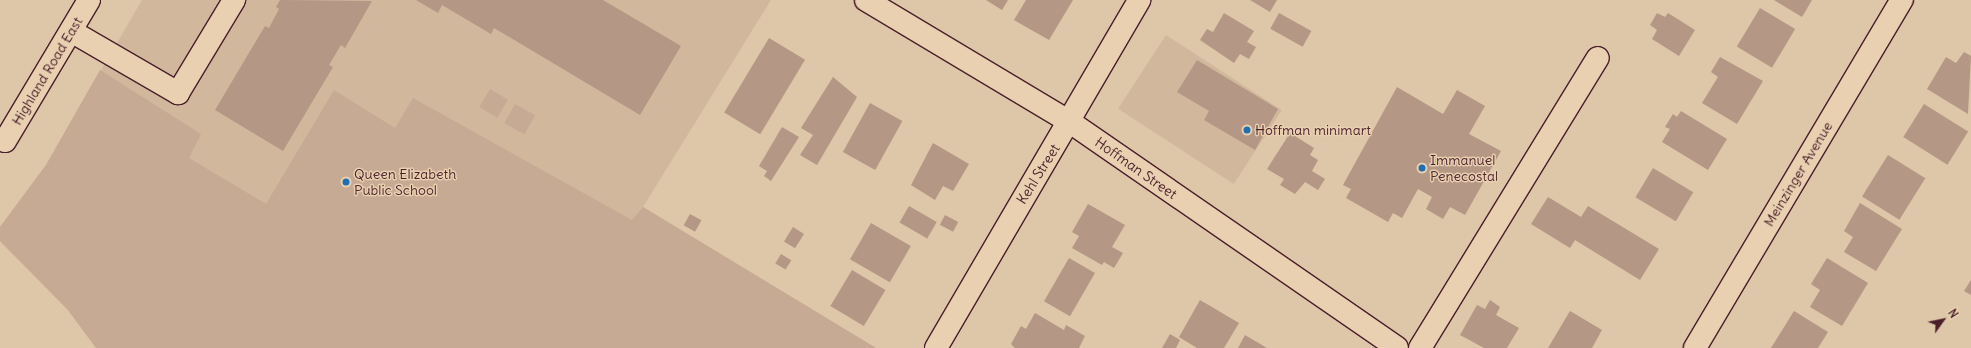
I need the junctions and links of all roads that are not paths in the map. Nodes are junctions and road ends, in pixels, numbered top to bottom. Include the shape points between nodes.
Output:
1 (89, 0) edge
2 (234, 0) edge
3 (866, 0) edge
4 (1139, 0) edge
5 (1902, 0) edge
6 (71, 31) junction
7 (1598, 58) dead end
8 (1070, 122) junction
9 (5, 141) dead end
10 (936, 348) edge
11 (1397, 348) edge
12 (1420, 348) edge
13 (1695, 348) edge

1 - 6 street, Highland Road East
2 - 6 street via 178,93
3 - 8 street, Hoffman Street
4 - 8 street, Kehl Street
5 - 13 street, Meinzinger Avenue
6 - 9 street, Highland Road East
7 - 12 street
8 - 10 street, Kehl Street
8 - 11 street, Hoffman Street

